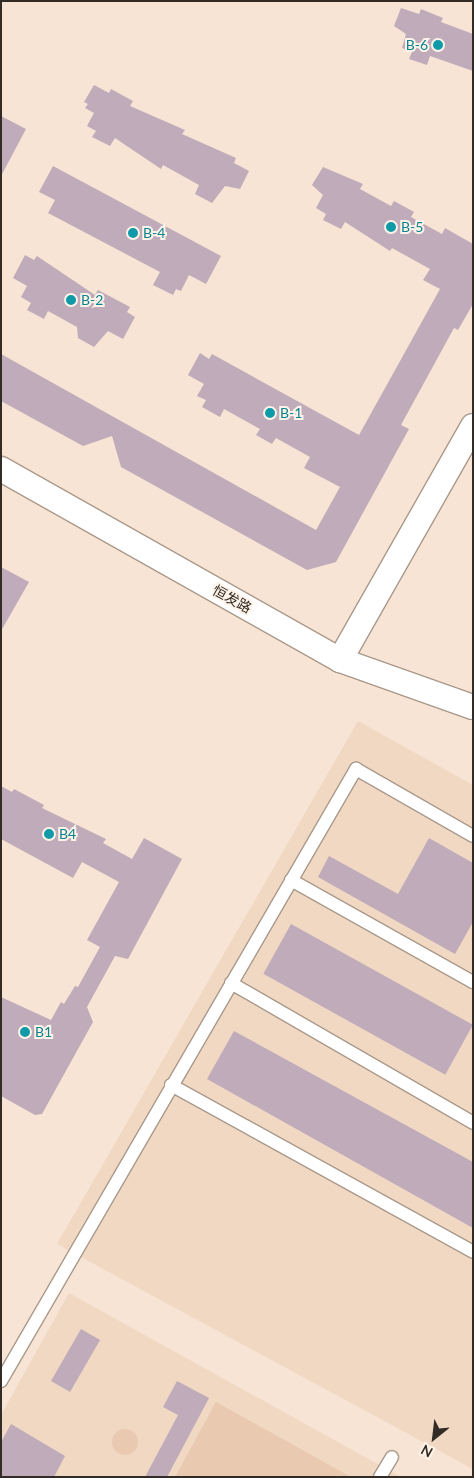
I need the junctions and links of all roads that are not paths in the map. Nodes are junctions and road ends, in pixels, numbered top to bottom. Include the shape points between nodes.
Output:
1 (473, 426) edge
2 (1, 469) edge
3 (340, 660) junction
4 (473, 707) edge
5 (473, 836) edge
6 (291, 880) junction
7 (473, 982) edge
8 (231, 984) junction
9 (171, 1085) junction
10 (473, 1123) edge
11 (473, 1252) edge
12 (1, 1381) edge
13 (392, 1457) dead end
14 (380, 1477) edge

1 - 3 street
2 - 3 street, 恒发路
3 - 4 street, 恒发路
5 - 6 lane via 356,769
6 - 7 lane
6 - 8 lane
8 - 9 lane
8 - 10 lane
9 - 11 lane
9 - 12 lane
13 - 14 lane

